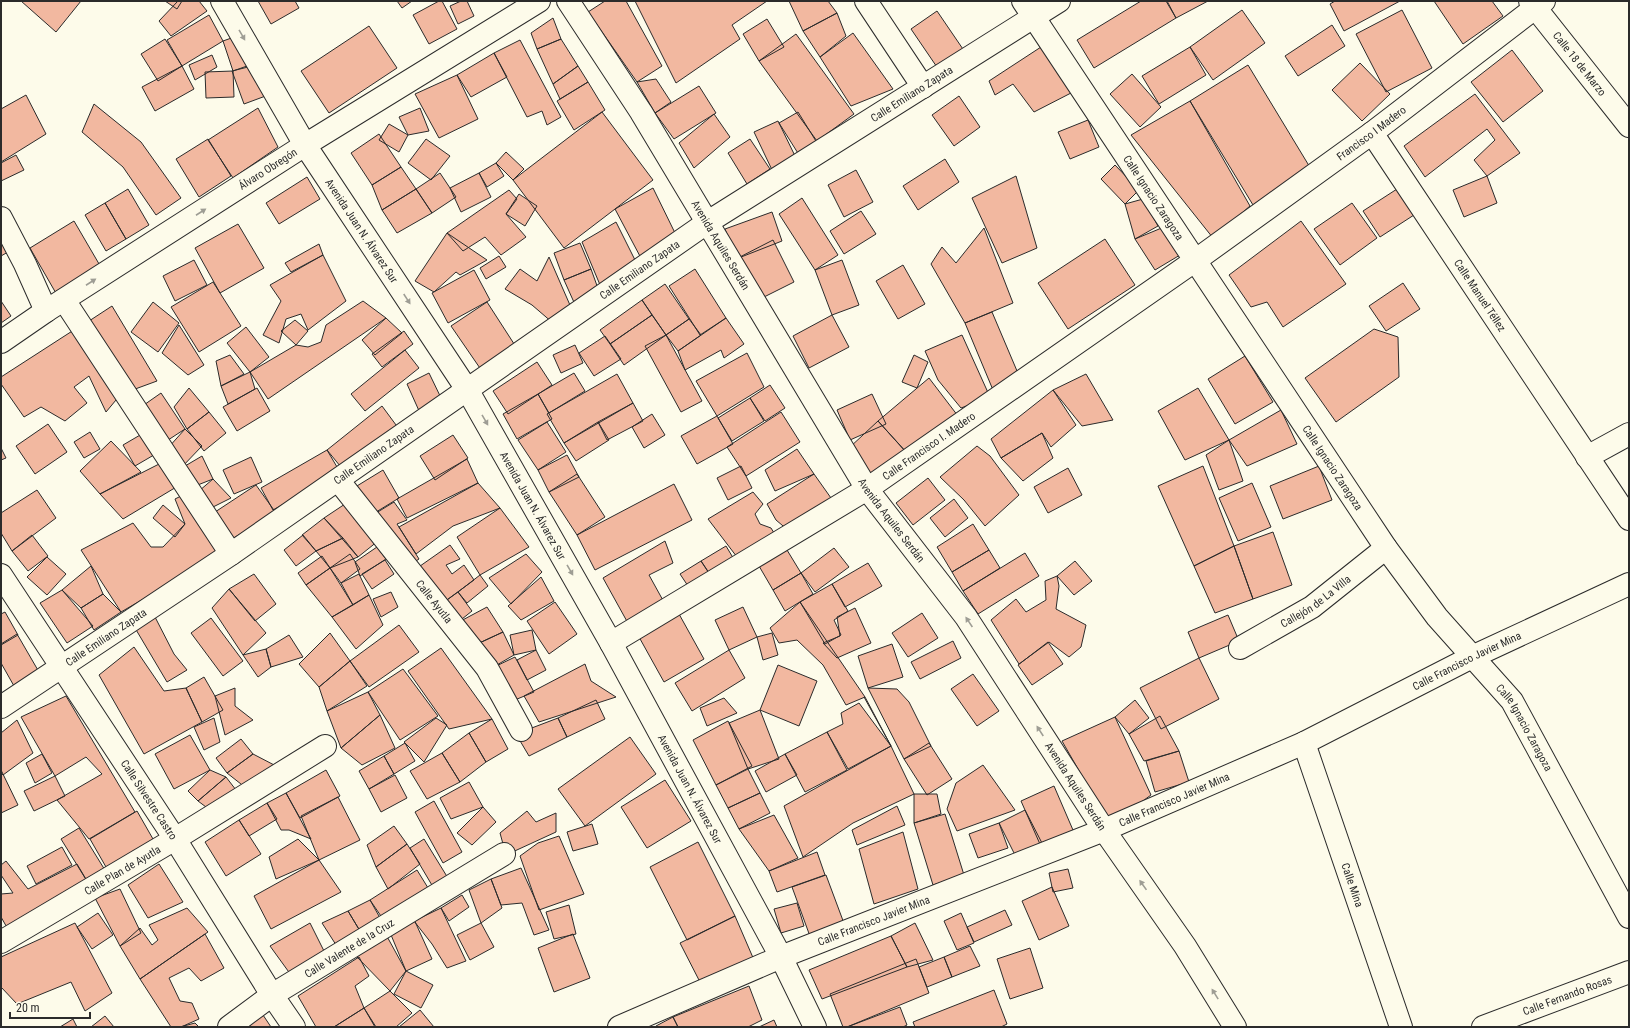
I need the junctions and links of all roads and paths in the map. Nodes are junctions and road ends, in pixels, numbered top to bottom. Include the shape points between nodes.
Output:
1 (222, 1) edge
2 (539, 1) edge
3 (568, 1) edge
4 (866, 1) edge
5 (1059, 1) edge
6 (1536, 3) edge
7 (1028, 9) edge
8 (923, 87) junction
9 (1629, 126) edge
10 (1372, 133) junction
11 (305, 145) junction
12 (708, 222) junction
13 (4, 223) edge
14 (1196, 260) junction
15 (55, 305) junction
16 (1, 342) edge
17 (468, 391) junction
18 (1629, 434) edge
19 (1587, 457) junction
20 (338, 480) junction
21 (867, 489) junction
22 (1629, 519) edge
23 (1386, 548) junction
24 (231, 554) junction
25 (1, 575) edge
26 (1629, 584) edge
27 (611, 643) junction
28 (1240, 648) dead end
29 (1472, 657) junction
30 (61, 668) junction
31 (1, 707) edge
32 (521, 730) dead end
33 (1304, 743) junction
34 (324, 746) dead end
35 (1104, 830) junction
36 (175, 839) junction
37 (504, 854) dead end
38 (1629, 917) edge
39 (1, 942) edge
40 (781, 957) junction
41 (1629, 972) edge
42 (272, 995) junction
43 (229, 1027) edge
44 (294, 1027) edge
45 (619, 1027) edge
46 (815, 1027) edge
47 (1235, 1027) edge
48 (1401, 1027) edge
49 (1483, 1027) edge

1 -> 11 street, Avenida Juan N. Álvarez Sur
2 - 11 street, Álvaro Obregón
3 - 12 street, Avenida Aquiles Serdán via 641,112
4 - 8 street
5 - 7 street, Calle Emiliano Zapata
6 - 9 street, Calle 18 de Marzo
6 - 10 street, Francisco I Madero
7 - 8 street, Calle Emiliano Zapata
7 - 14 street, Calle Ignacio Zaragoza
8 - 12 street, Calle Emiliano Zapata
10 - 14 street, Francisco I Madero
10 - 19 street, Calle Manuel Téllez
15 -> 11 street, Álvaro Obregón
11 -> 17 street, Avenida Juan N. Álvarez Sur
12 - 17 street, Calle Emiliano Zapata
12 - 21 street, Avenida Aquiles Serdán
13 - 15 street via 25,264
14 - 21 street, Calle Francisco I. Madero
14 - 23 street, Calle Ignacio Zaragoza
15 - 16 street, Álvaro Obregón
15 - 24 street
17 - 20 street, Calle Emiliano Zapata
17 -> 27 street, Avenida Juan N. Álvarez Sur
18 - 19 street
19 - 22 street, Calle Manuel Téllez
20 - 24 street, Calle Emiliano Zapata
20 - 32 street, Calle Ayutla via 487,668
21 - 27 street, Calle Francisco I. Madero
35 -> 21 street, Avenida Aquiles Serdán via 966,617
23 - 28 street, Callejón de La Villa via 1312,607
23 - 29 street, Calle Ignacio Zaragoza
24 - 30 street, Calle Emiliano Zapata
25 - 30 street, Calle Silvestre Castro
26 - 29 street, Calle Francisco Javier Mina
27 - 40 street, Avenida Juan N. Álvarez Sur
29 - 33 street, Calle Francisco Javier Mina
29 - 38 street, Calle Ignacio Zaragoza via 1512,701
30 - 31 street, Calle Emiliano Zapata
30 - 36 street, Calle Silvestre Castro
33 - 35 street, Calle Francisco Javier Mina
33 - 48 street, Calle Mina
34 - 36 street, Calle Plan de Ayutla
35 - 40 street, Calle Francisco Javier Mina
47 -> 35 street, Avenida Aquiles Serdán via 1185,946
36 - 39 street, Calle Plan de Ayutla
36 - 42 street, Calle Silvestre Castro
37 - 42 street, Calle Valente de la Cruz
40 - 45 street, Calle Francisco Javier Mina
40 - 46 street, Avenida Juan N. Álvarez Sur
41 - 49 street, Calle Fernando Rosas
42 - 43 street, Calle Valente de la Cruz
42 - 44 street, Calle Silvestre Castro

